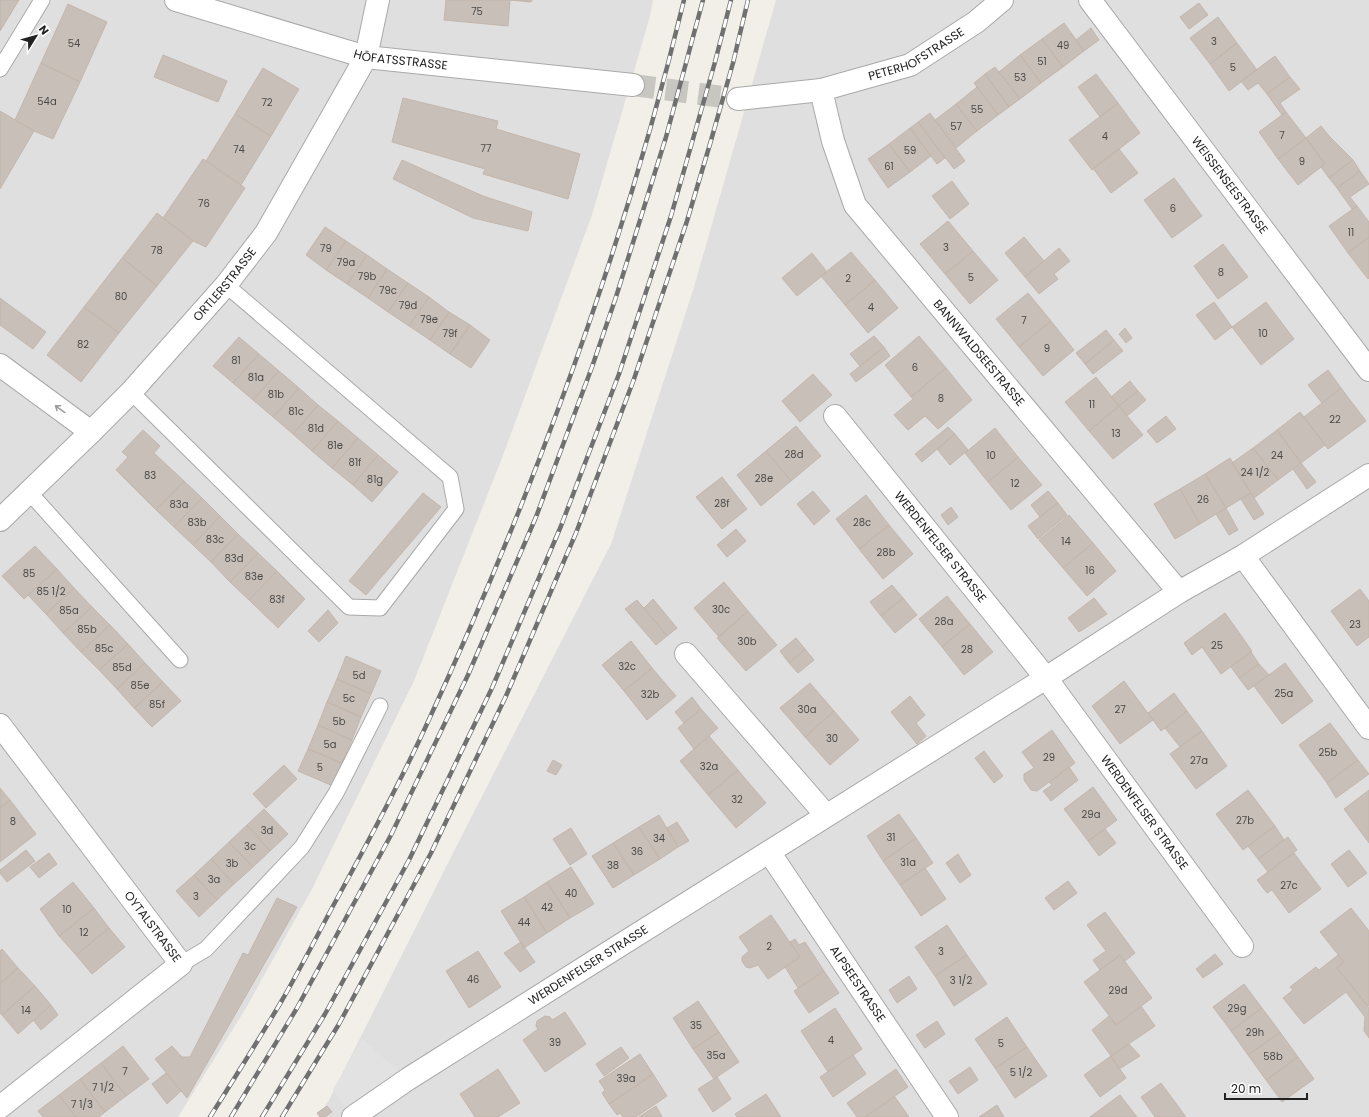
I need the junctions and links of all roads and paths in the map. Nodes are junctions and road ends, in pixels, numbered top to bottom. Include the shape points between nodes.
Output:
1 (42, 0) edge
2 (176, 0) edge
3 (378, 0) edge
4 (1002, 0) edge
5 (1090, 0) edge
6 (366, 57) junction
7 (0, 69) edge
8 (633, 86) tunnel mouth
9 (822, 90) junction
10 (738, 99) tunnel mouth
11 (226, 285) junction
12 (0, 364) edge
13 (1369, 370) edge
14 (131, 392) junction
15 (835, 416) dead end
16 (91, 432) junction
17 (1369, 476) edge
18 (29, 492) junction
19 (0, 520) edge
20 (1243, 556) junction
21 (1179, 592) junction
22 (686, 654) dead end
23 (180, 660) dead end
24 (1046, 678) junction
25 (380, 706) dead end
26 (0, 725) edge
27 (1369, 728) edge
28 (826, 815) junction
29 (769, 852) junction
30 (1242, 946) dead end
31 (181, 964) junction
32 (2, 1106) edge
33 (353, 1117) edge
34 (946, 1117) edge

1 - 7 lane
2 - 6 street, HÖFATSSTRASSE
3 - 6 street, ORTLERSTRASSE
4 - 9 street, PETERHOFSTRASSE via 976,22 910,65
5 - 13 street, WEISSENSEESTRASSE
6 - 8 street, HÖFATSSTRASSE
6 - 11 street, ORTLERSTRASSE via 266,233
9 - 10 street
9 - 21 street, BANNWALDSEESTRASSE via 833,141 855,205
11 - 14 street, ORTLERSTRASSE
11 - 14 lane via 450,477 456,509 380,608 349,607
16 -> 12 street
14 - 16 street, ORTLERSTRASSE
15 - 24 street, WERDENFELSER STRASSE
16 - 18 street, ORTLERSTRASSE
17 - 20 street, WERDENFELSER STRASSE
18 - 19 street, ORTLERSTRASSE
18 - 23 lane
20 - 21 street, WERDENFELSER STRASSE
20 - 27 street
21 - 24 street, WERDENFELSER STRASSE
22 - 28 street
24 - 28 street, WERDENFELSER STRASSE
24 - 30 street, WERDENFELSER STRASSE
25 - 31 lane via 336,793 302,847 206,949
26 - 31 street, OYTALSTRASSE
28 - 29 street, WERDENFELSER STRASSE
29 - 33 street, WERDENFELSER STRASSE via 408,1079
29 - 34 street, ALPSEESTRASSE
31 - 32 street, OYTALSTRASSE

